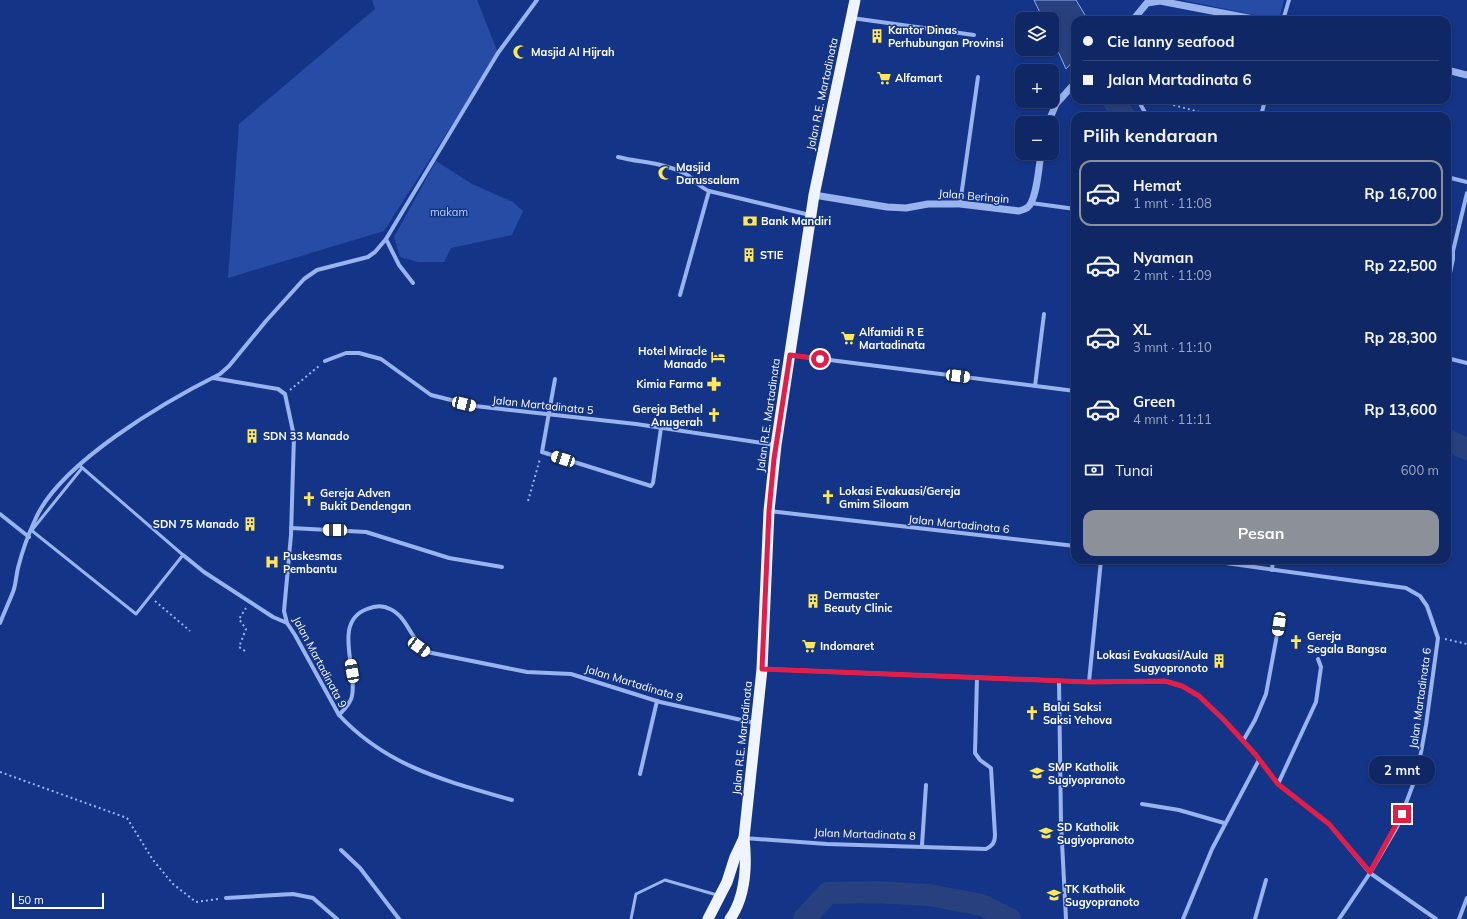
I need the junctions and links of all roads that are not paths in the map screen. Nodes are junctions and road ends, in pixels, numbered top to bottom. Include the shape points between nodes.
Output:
1 (538, 0) edge
2 (855, 0) edge
3 (1289, 0) edge
4 (1147, 2) edge
5 (1136, 16) edge
6 (1239, 16) edge
7 (1284, 16) edge
8 (851, 18) junction
9 (974, 35) dead end
10 (1451, 71) edge
11 (1467, 75) edge
12 (978, 77) dead end
13 (1071, 87) edge
14 (1051, 116) edge
15 (618, 157) dead end
16 (1040, 160) edge
17 (1451, 178) edge
18 (1467, 182) edge
19 (709, 191) junction
20 (1467, 192) edge
21 (814, 195) junction
22 (1031, 203) junction
23 (960, 204) junction
24 (1071, 208) edge
25 (811, 215) junction
26 (386, 239) junction
27 (1451, 268) edge
28 (413, 283) dead end
29 (680, 295) dead end
30 (1044, 314) dead end
31 (790, 355) junction
32 (1451, 359) edge
33 (325, 361) road end
34 (1467, 363) edge
35 (212, 378) junction
36 (555, 379) dead end
37 (1035, 386) junction
38 (1071, 390) edge
39 (549, 415) junction
40 (661, 428) junction
41 (776, 445) junction
42 (81, 467) junction
43 (769, 511) junction
44 (0, 514) edge
45 (291, 528) junction
46 (32, 530) junction
47 (29, 537) junction
48 (1071, 546) edge
49 (183, 555) junction
50 (1101, 564) edge
51 (1231, 564) edge
52 (1273, 564) edge
53 (502, 567) dead end
54 (1272, 570) junction
55 (0, 623) edge
56 (286, 623) junction
57 (1279, 624) dead end
58 (1318, 659) dead end
59 (762, 669) junction
60 (978, 678) junction
61 (1059, 681) junction
62 (1089, 682) junction
63 (657, 701) junction
64 (339, 716) junction
65 (756, 723) junction
66 (1243, 741) junction
67 (1259, 760) junction
68 (640, 774) dead end
69 (1278, 784) junction
70 (926, 785) dead end
71 (512, 800) dead end
72 (1142, 804) dead end
73 (1224, 823) junction
74 (744, 838) junction
75 (922, 845) junction
76 (341, 850) dead end
77 (1370, 872) junction
78 (1266, 880) dead end
79 (720, 896) junction
80 (226, 898) road end
81 (1467, 898) edge
82 (337, 919) edge
83 (399, 919) edge
84 (631, 919) edge
85 (708, 919) edge
86 (730, 919) edge
87 (1066, 919) edge
88 (1183, 919) edge
89 (1255, 919) edge
90 (1339, 919) edge
91 (1436, 919) edge
92 (1459, 919) edge

1 - 26 street via 498,53
2 - 8 highway, Jalan R.E. Martadinata
3 - 7 street
4 - 5 street
4 - 6 street via 1175,3
8 - 9 street
8 - 21 highway, Jalan R.E. Martadinata
10 - 11 street
12 - 23 street
13 - 14 street via 1056,104
15 - 19 street via 658,164 684,174 698,186
16 - 22 street
17 - 18 street
19 - 25 street
19 - 29 street
20 - 27 street
21 - 23 street, Jalan Beringin via 899,208 928,204
21 - 25 highway, Jalan R.E. Martadinata
22 - 23 street, Jalan Beringin via 1019,211
22 - 24 street
25 - 31 highway, Jalan R.E. Martadinata
26 - 28 street via 399,265
26 - 35 street via 368,257 317,270 304,279 229,366
30 - 37 street
31 - 37 street
31 - 41 highway, Jalan R.E. Martadinata
32 - 34 street
33 - 39 street, Jalan Martadinata 5 via 346,353 359,353 381,359 431,394 475,406
35 - 42 street via 150,413
35 - 45 street, Jalan Martadinata 9 via 278,389 285,394 294,436
36 - 39 street
37 - 38 street
39 - 40 street, Jalan Martadinata 5
39 - 40 street via 542,452 650,486 653,484
40 - 41 street, Jalan Martadinata 5
41 - 43 highway, Jalan R.E. Martadinata
42 - 46 lane
42 - 46 street via 48,499 35,519
42 - 49 lane
43 - 48 street, Jalan Martadinata 6
43 - 59 highway, Jalan R.E. Martadinata
44 - 47 street
45 - 53 street via 378,534 449,558
45 - 56 street, Jalan Martadinata 9 via 284,611
46 - 47 street
46 - 49 lane via 136,614
47 - 55 street via 13,591
49 - 56 street via 204,572
50 - 62 street
51 - 54 street, Jalan Martadinata 6
52 - 54 street
54 - 77 street, Jalan Martadinata 6 via 1406,588 1420,596 1427,606 1438,638 1417,774 1396,828
56 - 64 street, Jalan Martadinata 9
57 - 66 street via 1266,694
58 - 69 street via 1321,667 1316,702
59 - 60 street
59 - 65 highway, Jalan R.E. Martadinata
60 - 61 street
60 - 75 street, Jalan Martadinata 8 via 975,753 991,768 995,840 986,849
61 - 62 street
61 - 87 street via 1060,823
62 - 66 street via 1165,681 1182,686 1199,696
63 - 64 street, Jalan Martadinata 9 via 571,674 527,672 427,652 419,647 399,615 381,606 362,611 351,623 348,648 352,671 352,696
63 - 65 street, Jalan Martadinata 9
63 - 68 street
64 - 71 street via 372,745 397,762 448,781
65 - 74 highway, Jalan R.E. Martadinata
66 - 67 street
67 - 69 street
67 - 73 street
69 - 77 street via 1329,824
70 - 75 street
72 - 73 street via 1179,810
73 - 88 street
74 - 75 street, Jalan Martadinata 8 via 827,844
74 - 79 highway, Jalan R.E. Martadinata
74 - 86 highway, Jalan R.E. Martadinata via 745,871 737,909
76 - 83 street via 360,868
77 - 90 street, Jalan Martadinata 6
77 - 91 street
78 - 89 street
79 - 84 lane via 665,880 636,894
79 - 85 highway, Jalan R.E. Martadinata
80 - 82 street via 293,894 313,898
81 - 92 street

